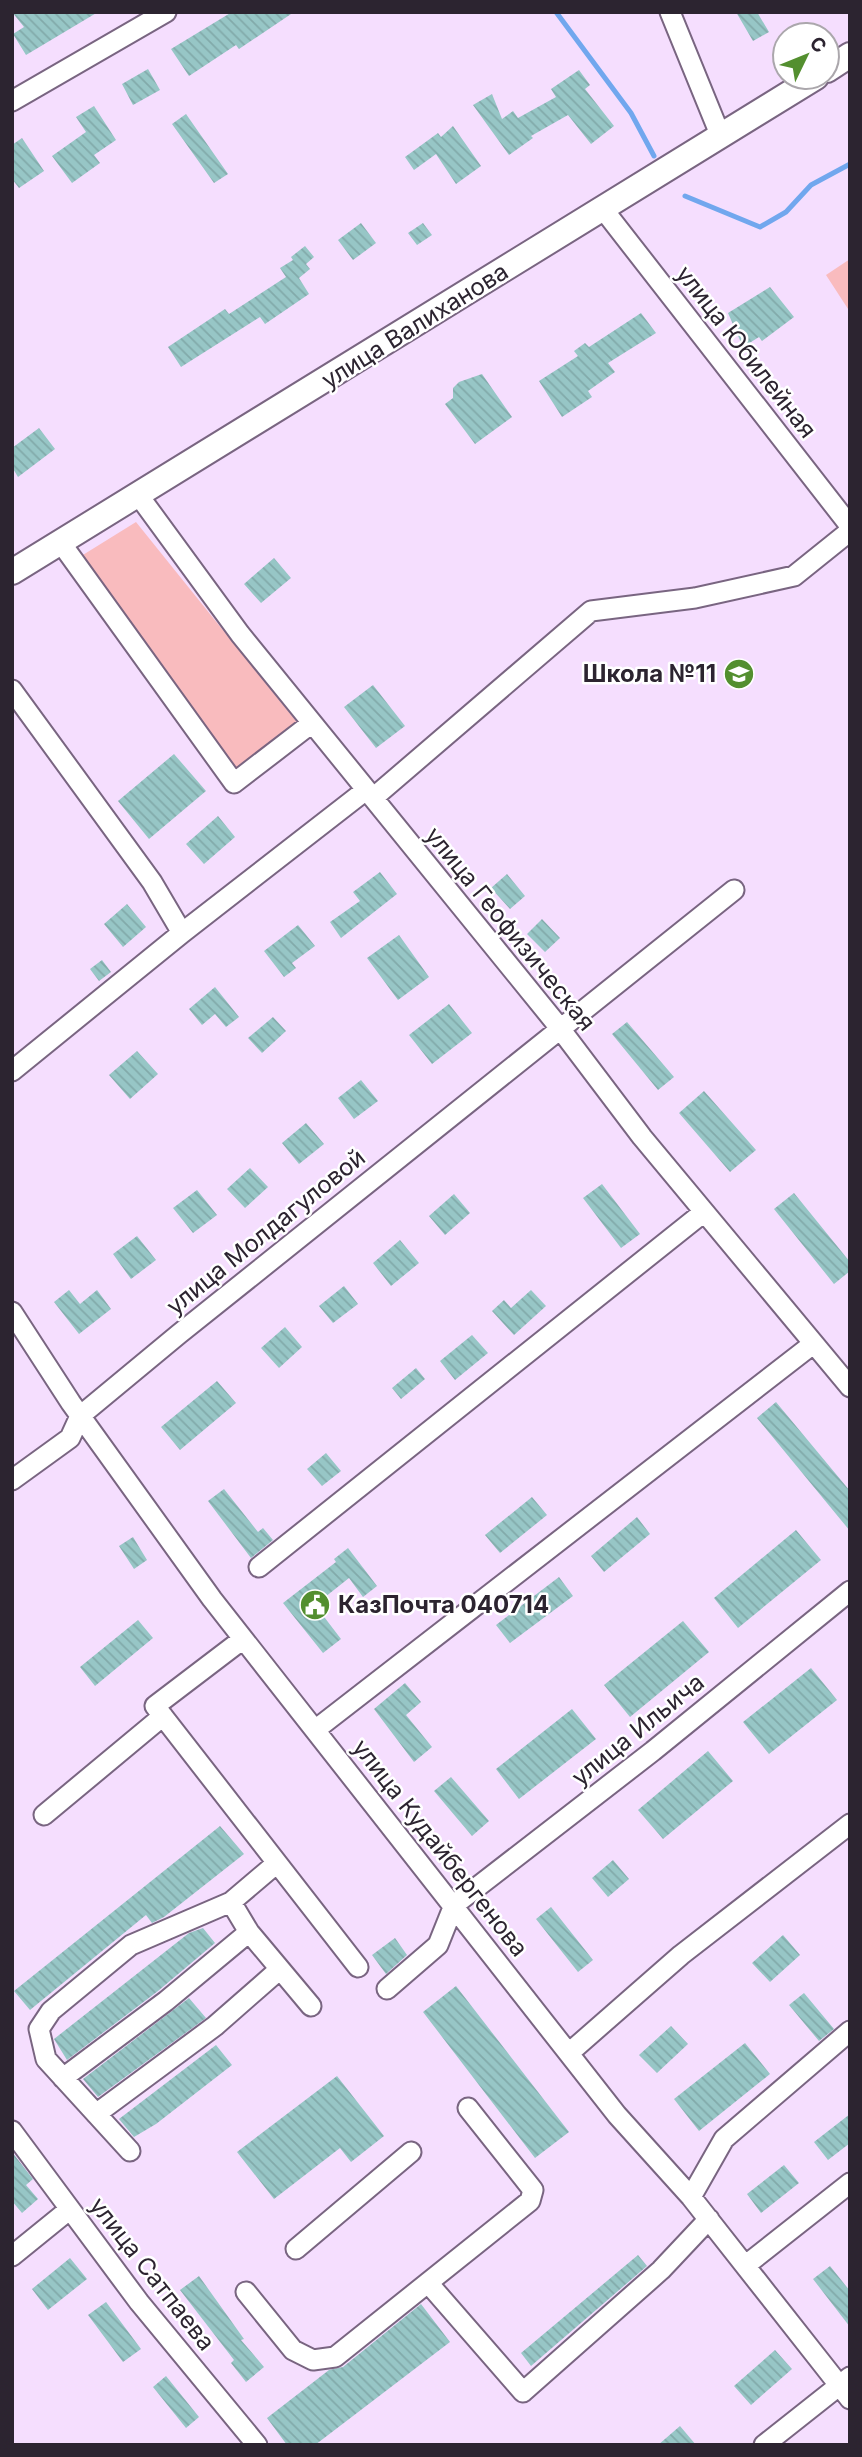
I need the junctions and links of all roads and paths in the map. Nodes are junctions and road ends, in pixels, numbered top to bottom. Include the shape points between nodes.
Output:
1 (166, 12) edge
2 (670, 12) edge
3 (794, 91) edge
4 (12, 101) edge
5 (721, 137) junction
6 (603, 209) junction
7 (139, 496) junction
8 (850, 526) edge
9 (850, 531) edge
10 (61, 543) junction
11 (12, 572) edge
12 (12, 690) edge
13 (312, 723) junction
14 (370, 794) junction
15 (734, 890) dead end
16 (182, 933) junction
17 (559, 1028) junction
18 (12, 1071) edge
19 (704, 1212) junction
20 (12, 1312) edge
21 (813, 1344) junction
22 (850, 1387) edge
23 (80, 1416) junction
24 (12, 1480) edge
25 (259, 1567) dead end
26 (850, 1591) edge
27 (243, 1639) junction
28 (163, 1716) junction
29 (316, 1730) junction
30 (44, 1815) dead end
31 (850, 1824) edge
32 (277, 1863) junction
33 (230, 1902) junction
34 (454, 1905) junction
35 (249, 1932) junction
36 (359, 1968) dead end
37 (280, 1969) junction
38 (387, 1989) dead end
39 (310, 2006) dead end
40 (850, 2031) edge
41 (569, 2053) junction
42 (63, 2078) junction
43 (468, 2108) dead end
44 (96, 2114) junction
45 (12, 2131) edge
46 (130, 2151) dead end
47 (411, 2152) dead end
48 (850, 2183) edge
49 (691, 2197) junction
50 (70, 2208) junction
51 (709, 2219) junction
52 (296, 2249) dead end
53 (12, 2256) edge
54 (746, 2265) junction
55 (429, 2284) junction
56 (246, 2292) dead end
57 (846, 2387) edge
58 (257, 2445) edge
59 (764, 2445) edge

1 - 4 street
2 - 5 street
3 - 5 main road, улица Валиханова
5 - 6 main road, улица Валиханова
6 - 7 main road, улица Валиханова
6 - 8 street, улица Юбилейная
7 - 10 main road, улица Валиханова
7 - 13 street, улица Геофизическая
9 - 14 street via 794,576 695,598 591,611
10 - 11 main road, улица Валиханова
10 - 13 street via 234,783
12 - 16 street via 130,851
13 - 14 street, улица Геофизическая
14 - 16 street
14 - 17 street, улица Геофизическая
15 - 17 street, улица Молдагуловой
16 - 18 street
17 - 19 street, улица Геофизическая
17 - 23 street, улица Молдагуловой
19 - 21 street, улица Геофизическая
19 - 25 street
20 - 23 street, улица Кудайбергенова
21 - 22 street, улица Геофизическая
21 - 29 street
23 - 24 street, улица Молдагуловой via 70,1438
23 - 27 street, улица Кудайбергенова
26 - 34 street, улица Ильича
27 - 28 street via 155,1706
27 - 29 street, улица Кудайбергенова
28 - 30 street
28 - 32 street
29 - 34 street, улица Кудайбергенова
31 - 41 street via 681,1955
32 - 33 street
32 - 36 street
33 - 35 street
33 - 42 street via 131,1945 51,2011 39,2029 40,2041 46,2060
34 - 38 street via 438,1945
34 - 41 street, улица Кудайбергенова
35 - 37 street
35 - 42 street
37 - 39 street
37 - 44 street via 215,2026
40 - 49 street via 724,2139
41 - 49 street, улица Кудайбергенова
42 - 44 street
43 - 55 street via 533,2190 530,2201
44 - 46 street
45 - 50 street, улица Сатпаева
47 - 52 street
48 - 54 street
49 - 51 street, улица Кудайбергенова
50 - 53 street
50 - 58 street, улица Сатпаева via 139,2302
51 - 54 street, улица Кудайбергенова
51 - 55 street via 662,2270 523,2392
54 - 57 street, улица Кудайбергенова
55 - 56 street via 335,2357 313,2360 293,2350
57 - 59 street

